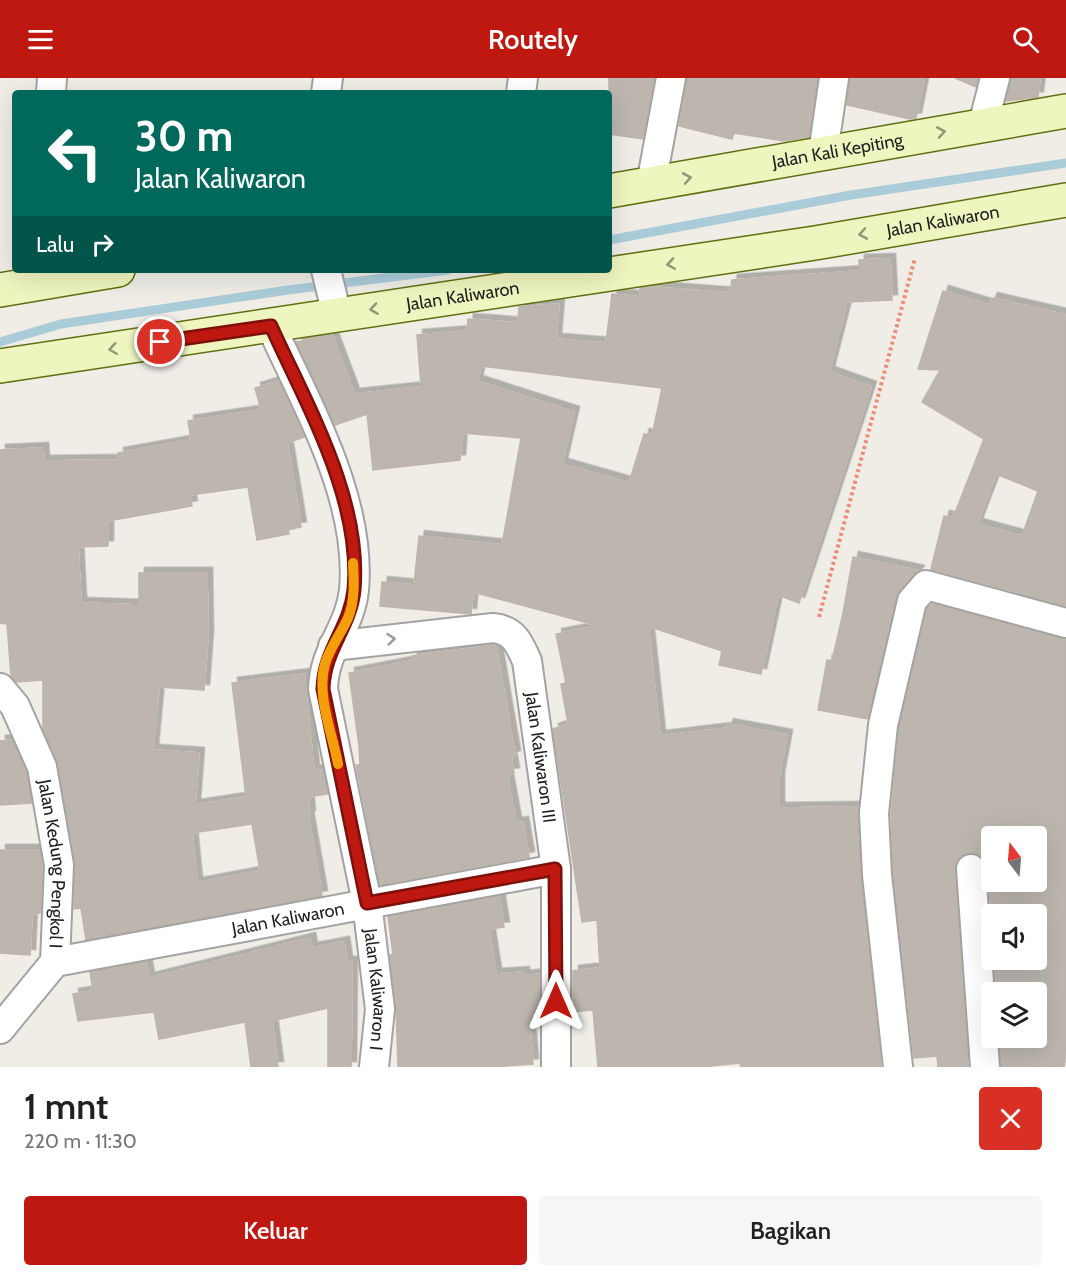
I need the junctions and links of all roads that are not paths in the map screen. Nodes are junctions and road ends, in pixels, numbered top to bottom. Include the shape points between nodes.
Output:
1 (671, 78) edge
2 (834, 78) edge
3 (995, 78) edge
4 (1066, 111) edge
5 (982, 125) junction
6 (823, 153) junction
7 (651, 184) junction
8 (612, 190) edge
9 (1066, 200) edge
10 (612, 270) edge
11 (83, 273) edge
12 (327, 273) edge
13 (590, 273) edge
14 (36, 277) edge
15 (0, 290) edge
16 (335, 307) junction
17 (271, 326) junction
18 (0, 366) edge
19 (1066, 623) edge
20 (333, 646) junction
21 (0, 688) edge
22 (555, 869) junction
23 (971, 869) dead end
24 (367, 903) junction
25 (55, 962) junction
26 (0, 1029) edge
27 (374, 1067) edge
28 (556, 1067) edge
29 (898, 1067) edge
30 (985, 1067) edge

1 - 7 street
2 - 6 street
3 - 5 street
4 - 5 main road, Jalan Kali Kepiting
6 -> 5 main road, Jalan Kali Kepiting
7 -> 6 main road, Jalan Kali Kepiting
7 - 8 main road, Jalan Kali Kepiting
9 -> 10 main road, Jalan Kaliwaron via 815,243
11 - 14 main road
12 - 16 street
13 -> 16 main road, Jalan Kaliwaron
14 - 15 main road
16 - 17 main road, Jalan Kaliwaron
17 -> 18 main road, Jalan Kaliwaron
17 - 20 street, Jalan Kaliwaron I via 337,472 350,525 354,588 348,617
19 - 29 street via 926,585 912,600 883,725 874,813
20 -> 22 street, Jalan Kaliwaron III via 493,628 514,635 527,662
20 - 24 street, Jalan Kaliwaron I via 325,662 323,689
21 - 25 street, Jalan Kedung Pengkol I via 15,706 42,767 59,865
22 - 24 street, Jalan Kaliwaron
22 - 28 street, Jalan Kaliwaron III
23 - 30 street
24 - 25 street, Jalan Kaliwaron
24 - 27 street, Jalan Kaliwaron I via 380,1009
25 - 26 street, Jalan Kedung Pengkol I

